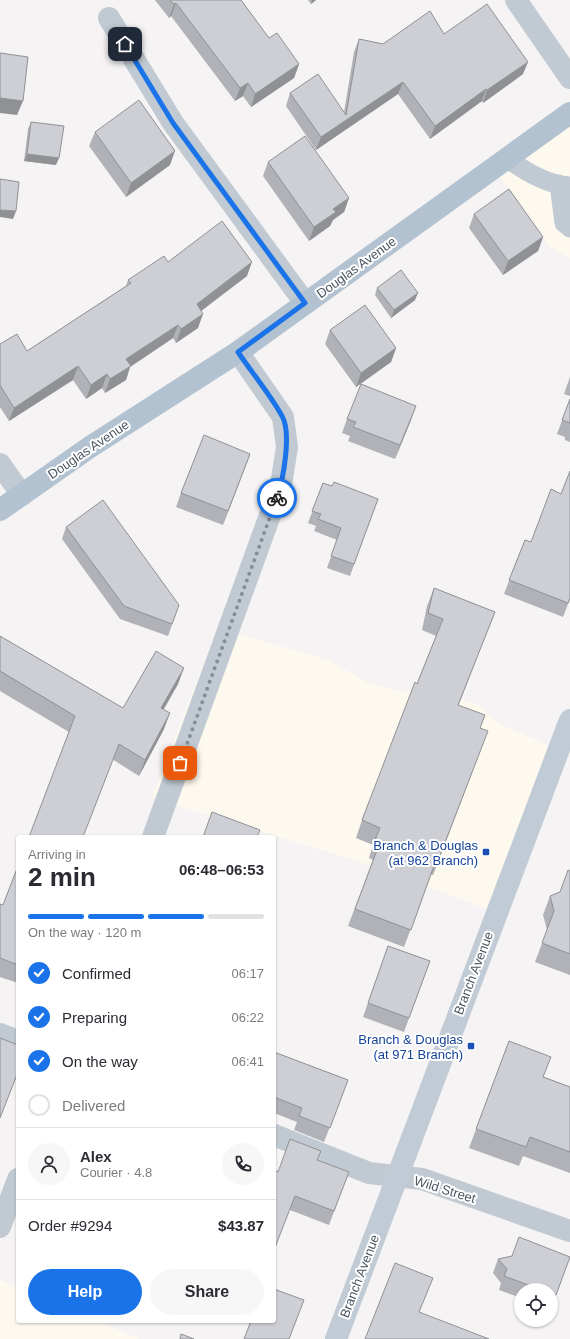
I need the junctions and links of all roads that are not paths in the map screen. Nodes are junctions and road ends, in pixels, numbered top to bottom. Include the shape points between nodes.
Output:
1 (516, 0) edge
2 (109, 18) dead end
3 (570, 78) edge
4 (570, 113) edge
5 (506, 158) junction
6 (564, 185) edge
7 (570, 228) edge
8 (305, 303) junction
9 (238, 352) junction
10 (0, 464) edge
11 (22, 495) junction
12 (0, 510) edge
13 (570, 720) edge
14 (154, 835) edge
15 (0, 1034) edge
16 (16, 1040) edge
17 (276, 1136) edge
18 (398, 1176) junction
19 (16, 1184) edge
20 (0, 1227) edge
21 (570, 1231) edge
22 (336, 1339) edge

1 - 3 street
2 - 8 street via 173,123
4 - 5 main road, Douglas Avenue
5 - 6 lane via 539,178
5 - 8 main road, Douglas Avenue
6 - 7 lane via 564,223
8 - 9 main road, Douglas Avenue
9 - 11 main road, Douglas Avenue via 90,447
9 - 14 street via 283,417 287,447 282,485
10 - 11 street
11 - 12 main road, Douglas Avenue
13 - 18 main road, Branch Avenue
15 - 16 street
17 - 18 street, Wild Street via 370,1173
18 - 21 street, Wild Street via 422,1179
18 - 22 main road, Branch Avenue
19 - 20 street

